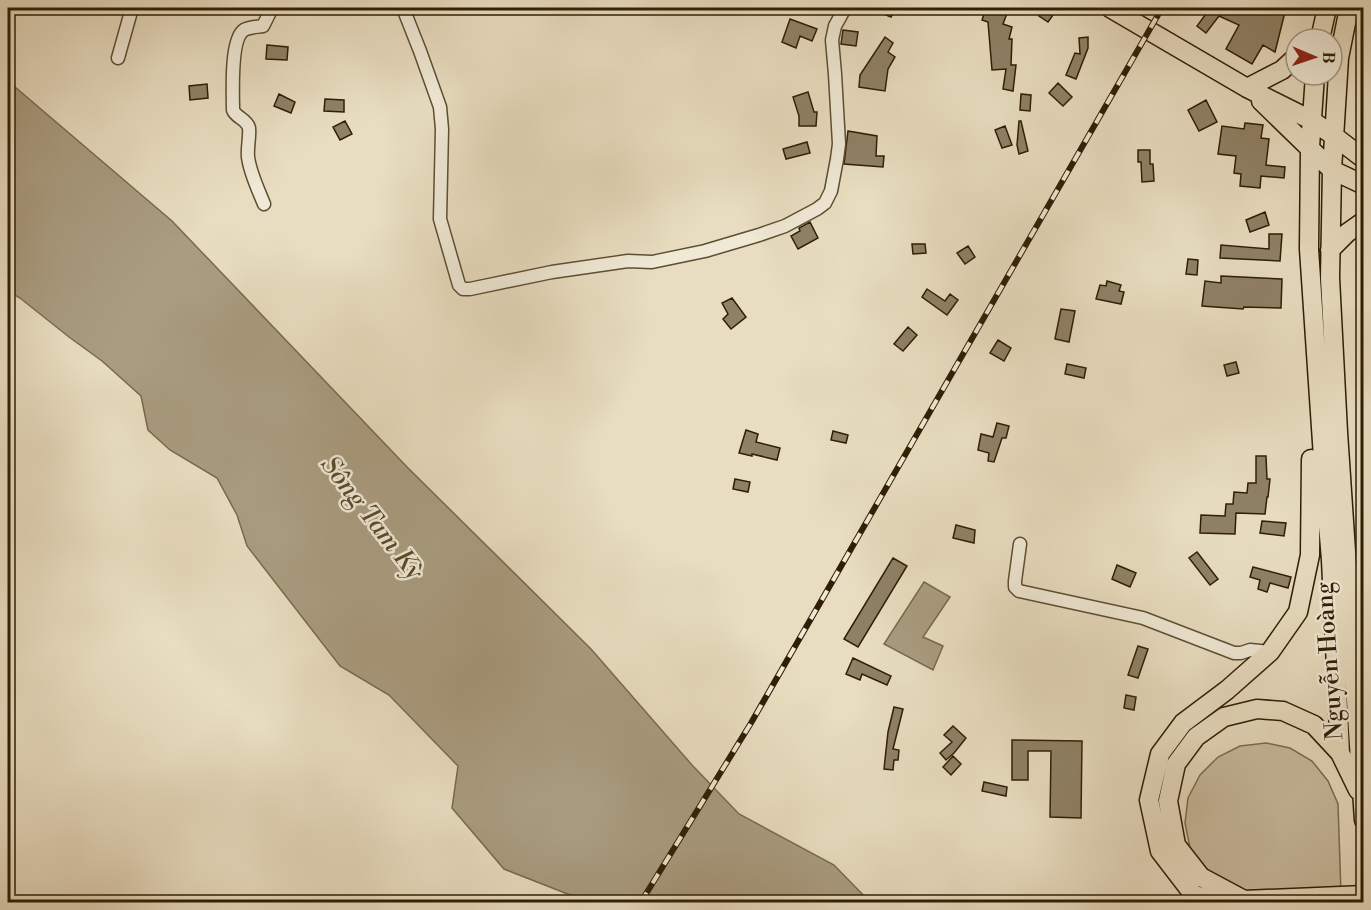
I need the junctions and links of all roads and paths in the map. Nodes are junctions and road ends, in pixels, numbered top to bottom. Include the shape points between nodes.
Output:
1 (132, 8) edge
2 (272, 8) edge
3 (403, 8) edge
4 (845, 8) edge
5 (1110, 8) edge
6 (1328, 8) edge
7 (1349, 8) edge
8 (1322, 27) edge
9 (118, 58) dead end
10 (1284, 68) edge
11 (1315, 87) edge
12 (1246, 88) junction
13 (1311, 120) junction
14 (1334, 136) junction
15 (1310, 147) junction
16 (1364, 159) edge
17 (1332, 170) junction
18 (1364, 185) edge
19 (264, 204) dead end
20 (1364, 221) edge
21 (1330, 250) junction
22 (1315, 338) junction
23 (1020, 543) dead end
24 (1270, 652) junction
25 (1340, 753) junction
26 (1362, 799) edge
27 (1364, 820) edge
28 (1364, 895) edge
29 (1213, 903) edge

1 - 9 street
2 - 19 street via 263,26 246,29 240,35 233,67 233,110 249,127 249,165
3 - 4 street via 440,107 440,219 463,289 628,261 652,262 759,235 817,209 831,191 837,159 832,40
5 - 12 highway
6 - 8 highway
7 - 14 highway, Nguyễn Hoàng via 1339,58
10 - 12 highway
11 - 13 highway, Nguyễn Hoàng
12 - 13 highway
12 - 15 highway
13 - 14 highway
13 - 15 highway, Nguyễn Hoàng
14 - 16 highway
14 - 17 highway, Nguyễn Hoàng
15 - 17 highway
15 - 22 highway, Nguyễn Hoàng via 1309,249
17 - 18 highway
17 - 21 highway, Nguyễn Hoàng
20 - 21 highway
21 - 26 highway, Nguyễn Hoàng
22 - 24 highway via 1310,405 1310,555 1298,612
22 - 25 highway, Nguyễn Hoàng
23 - 24 street via 1015,581 1019,591 1143,618 1234,652
24 - 29 highway via 1183,723 1160,754 1149,800 1160,851 1193,894
25 - 26 highway, Nguyễn Hoàng
25 - 28 highway via 1314,725 1283,711 1257,709 1224,717 1196,737 1176,764 1168,801 1176,845 1200,877 1244,900
26 - 27 highway

